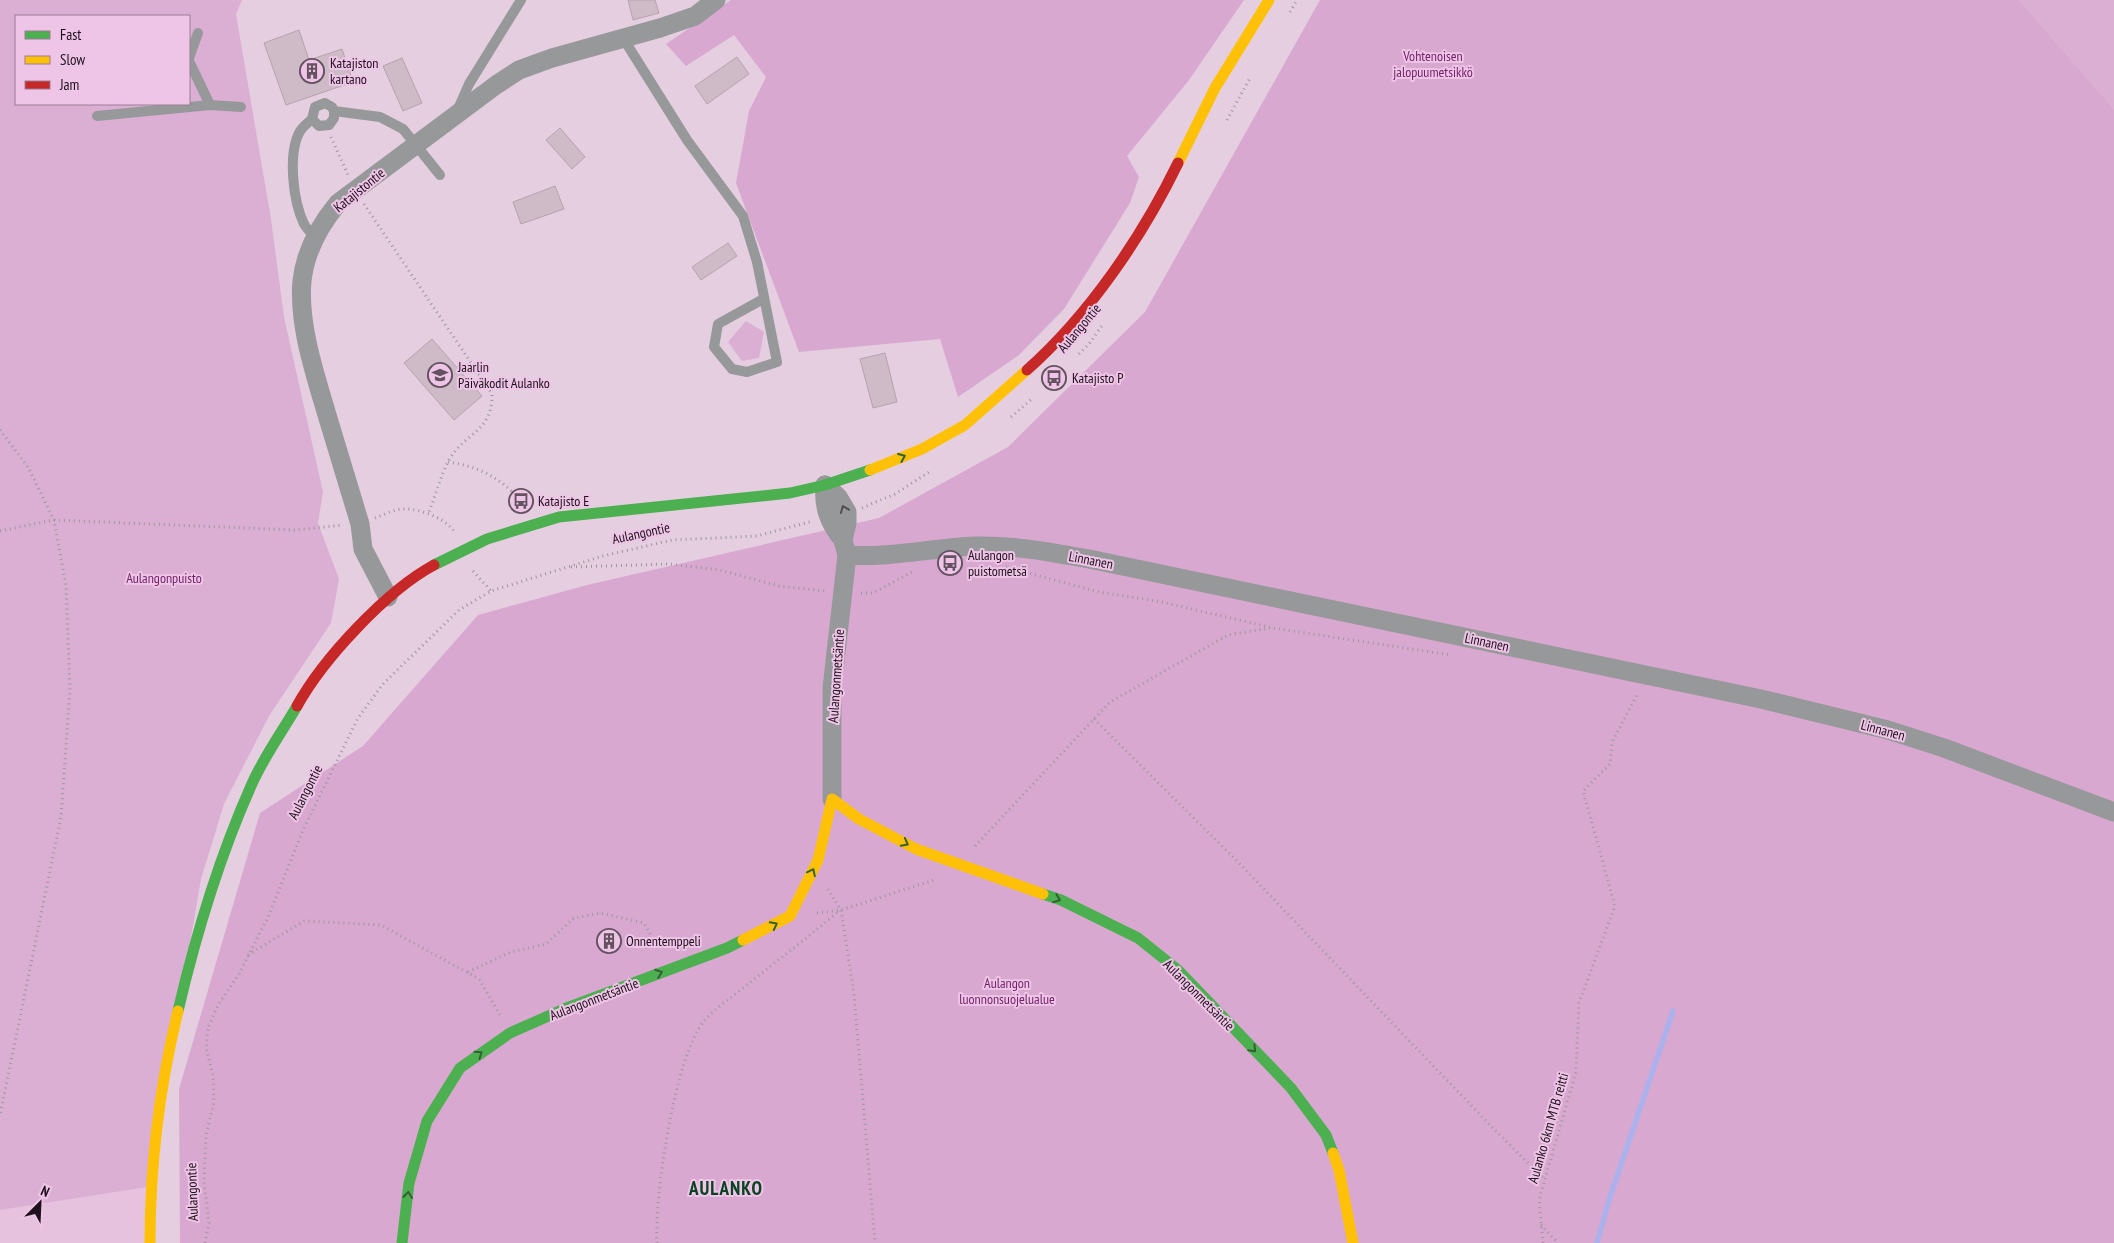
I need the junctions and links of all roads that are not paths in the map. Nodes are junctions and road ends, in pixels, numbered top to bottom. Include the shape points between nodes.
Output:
1 (521, 0) edge
2 (716, 0) edge
3 (1269, 0) edge
4 (198, 33) dead end
5 (622, 38) junction
6 (190, 57) edge
7 (190, 62) edge
8 (210, 105) junction
9 (241, 107) dead end
10 (334, 111) junction
11 (456, 115) junction
12 (97, 116) dead end
13 (312, 119) junction
14 (417, 144) junction
15 (440, 175) dead end
16 (316, 239) junction
17 (763, 299) junction
18 (993, 401) junction
19 (967, 410) dead end
20 (875, 455) dead end
21 (856, 474) junction
22 (825, 485) junction
23 (845, 548) junction
24 (388, 597) junction
25 (832, 798) junction
26 (2114, 812) edge
27 (150, 1243) edge
28 (402, 1243) edge
29 (1353, 1243) edge

1 - 11 lane via 469,84
2 - 5 street, Katajistontie via 695,16
3 - 18 street, Aulangontie via 1215,88 1175,170 1111,276 1052,349
4 - 6 lane
5 - 11 street, Katajistontie via 519,70
5 - 17 lane via 687,140 743,216
7 - 8 lane
8 - 9 lane
8 - 12 lane
10 - 13 lane via 321,104 313,110
10 - 13 lane via 334,118 327,126 317,125
10 - 14 lane via 380,117 403,129
11 - 14 street, Katajistontie
13 - 16 lane via 300,130 295,142 292,171 304,223
14 - 15 lane
14 - 16 street, Katajistontie via 333,209
16 - 24 street, Katajistontie via 302,282 304,328 312,366 360,524 363,549
17 - 17 lane via 777,362 747,372 732,369 714,347 718,324
18 - 19 street, Aulangontie
21 -> 18 street, Aulangontie via 922,449 965,425
20 - 21 street, Aulangontie
21 - 22 street, Aulangontie
22 - 23 street via 828,517
23 -> 22 street, Aulangonmetsäntie via 847,512
22 - 24 street, Aulangontie via 734,500 559,517 486,540 432,567
23 - 25 street, Aulangonmetsäntie via 832,688
23 - 26 street, Linnanen via 866,556 973,546 1020,546 1761,698 1888,730 1944,748
24 - 27 street, Aulangontie via 348,638 304,691 252,784 215,877 188,968 157,1115 150,1186
28 -> 25 street, Aulangonmetsäntie via 409,1183 427,1121 460,1068 510,1033 564,1009 727,948 790,916 818,860
25 -> 29 street, Aulangonmetsäntie via 859,819 916,849 1061,900 1138,938 1178,970 1291,1088 1326,1135 1339,1170

